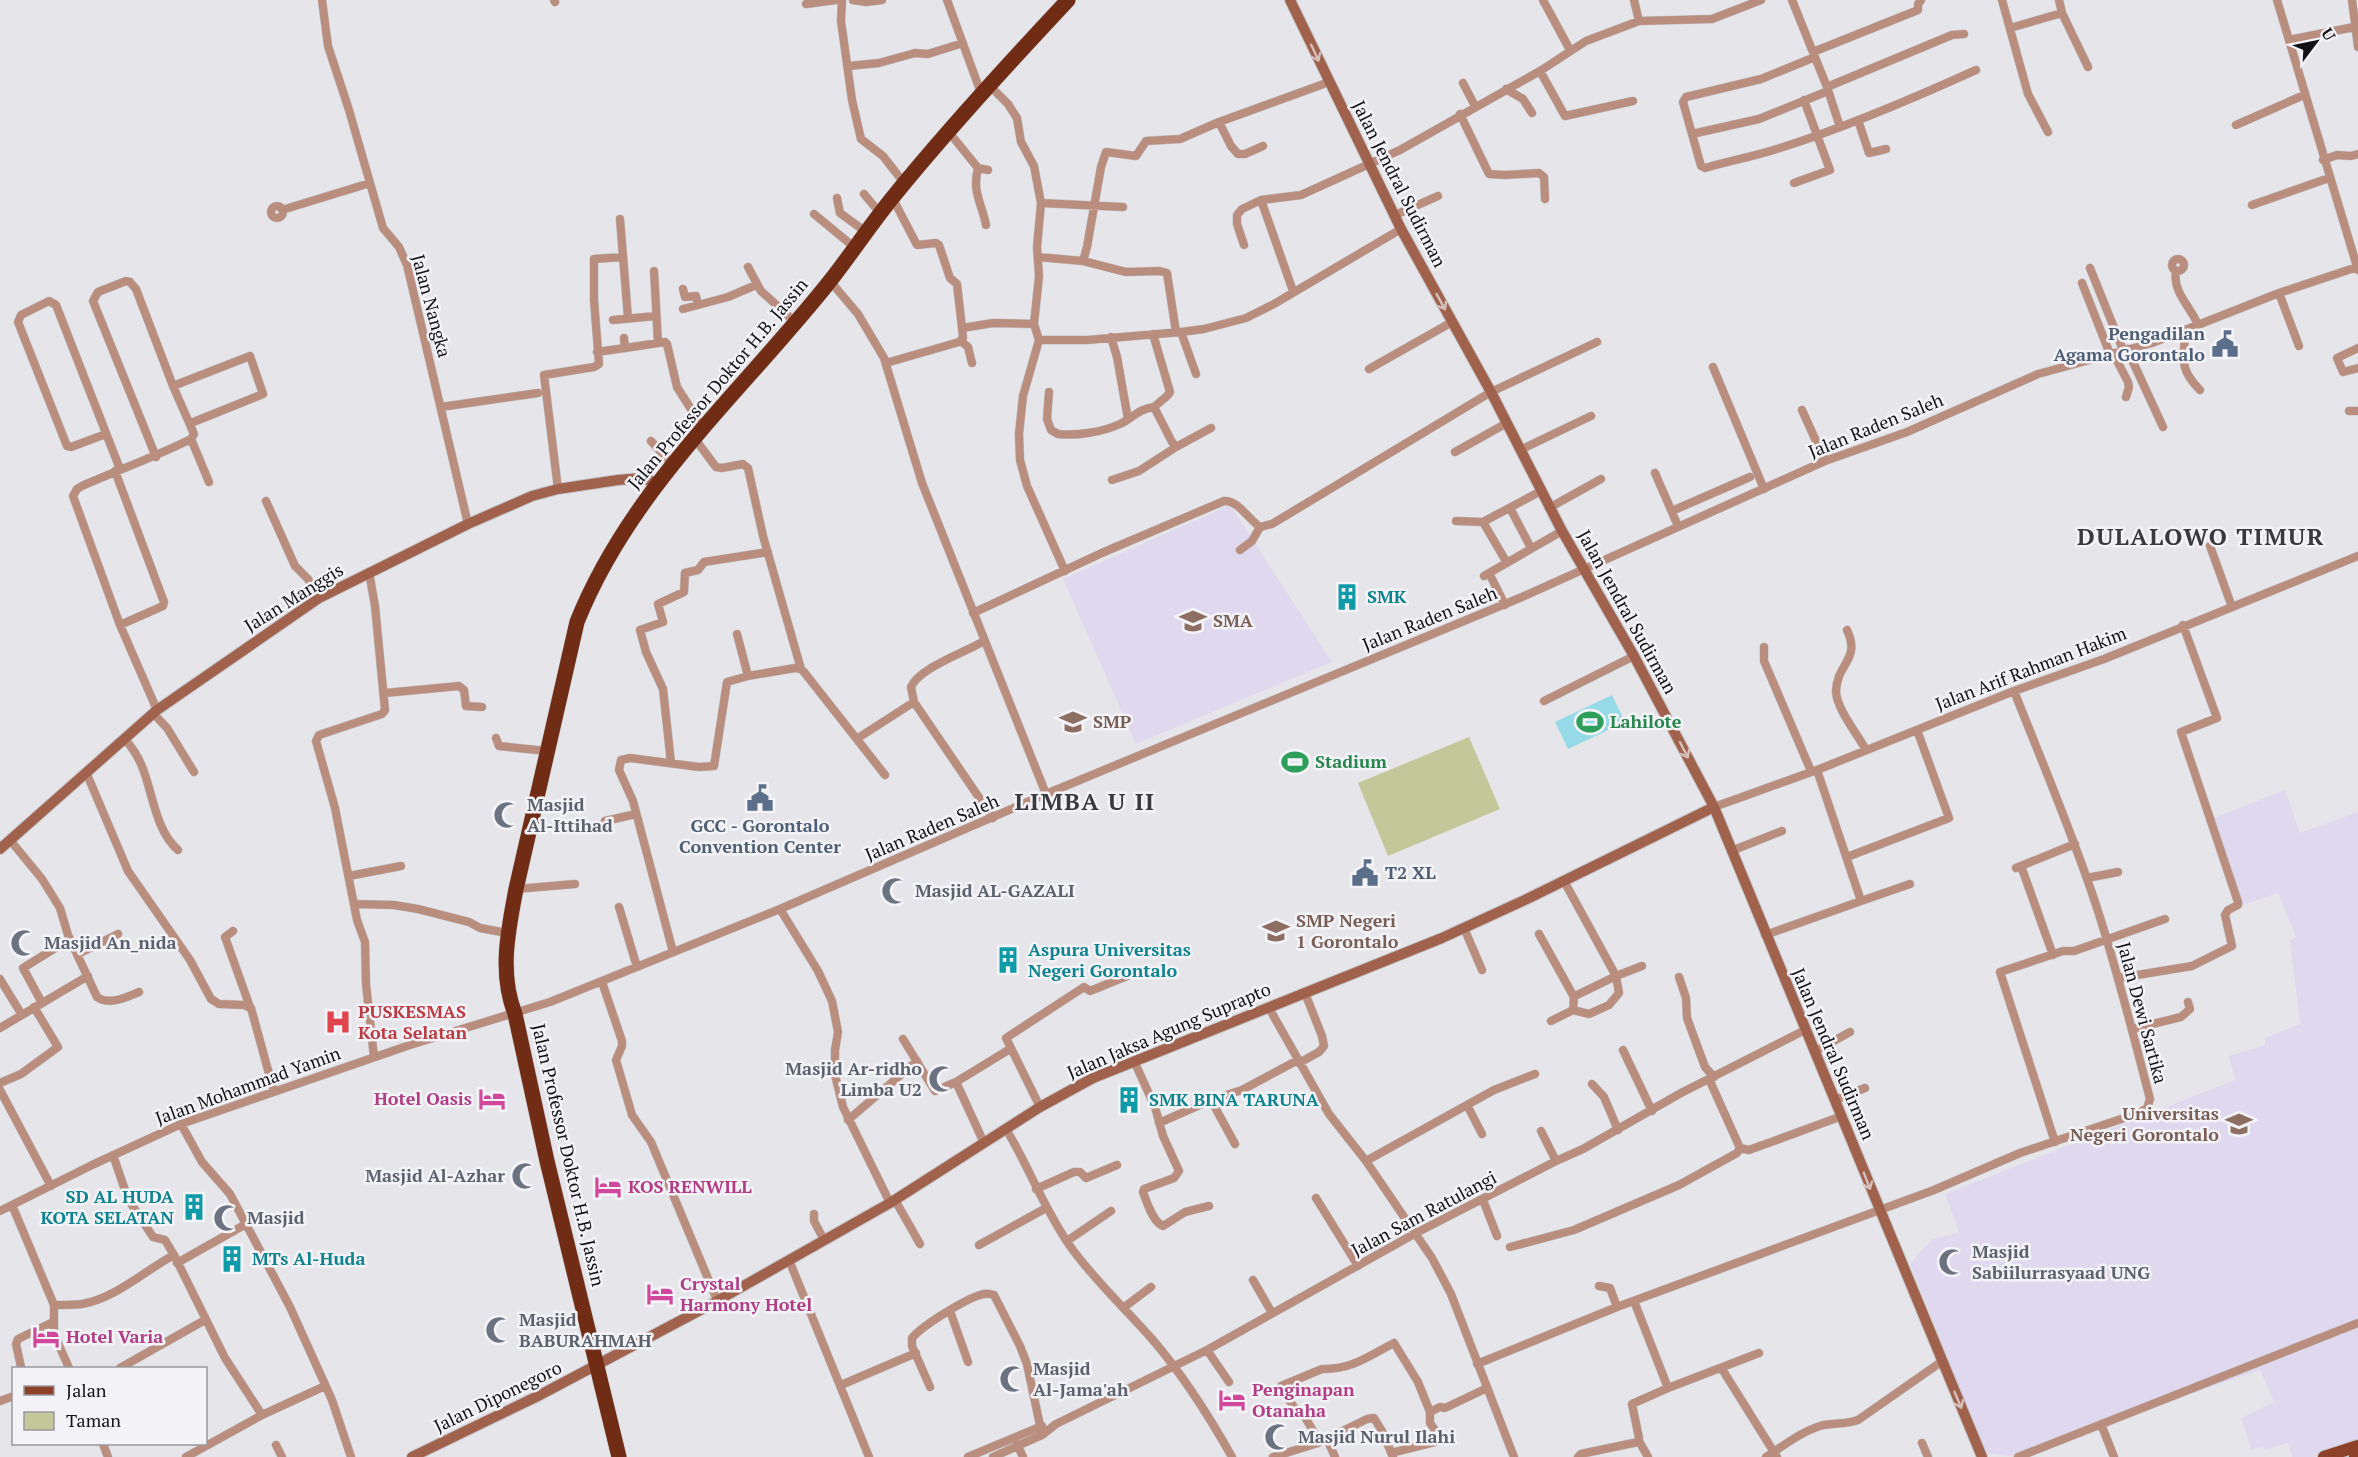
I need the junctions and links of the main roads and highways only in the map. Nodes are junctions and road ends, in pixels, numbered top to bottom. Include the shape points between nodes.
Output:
1 (1061, 3) edge
2 (594, 1367) junction
3 (2358, 1446) edge
4 (611, 1457) edge
5 (619, 1457) edge
6 (2324, 1457) edge

1 - 2 highway, Jalan Professor Doktor H.B. Jassin via 892,197 830,280 657,483 591,587 577,622 507,933 506,966 511,1010
2 - 4 highway, Jalan Professor Doktor H.B. Jassin
2 - 5 highway, Jalan Professor Doktor H.B. Jassin
3 - 6 main road

